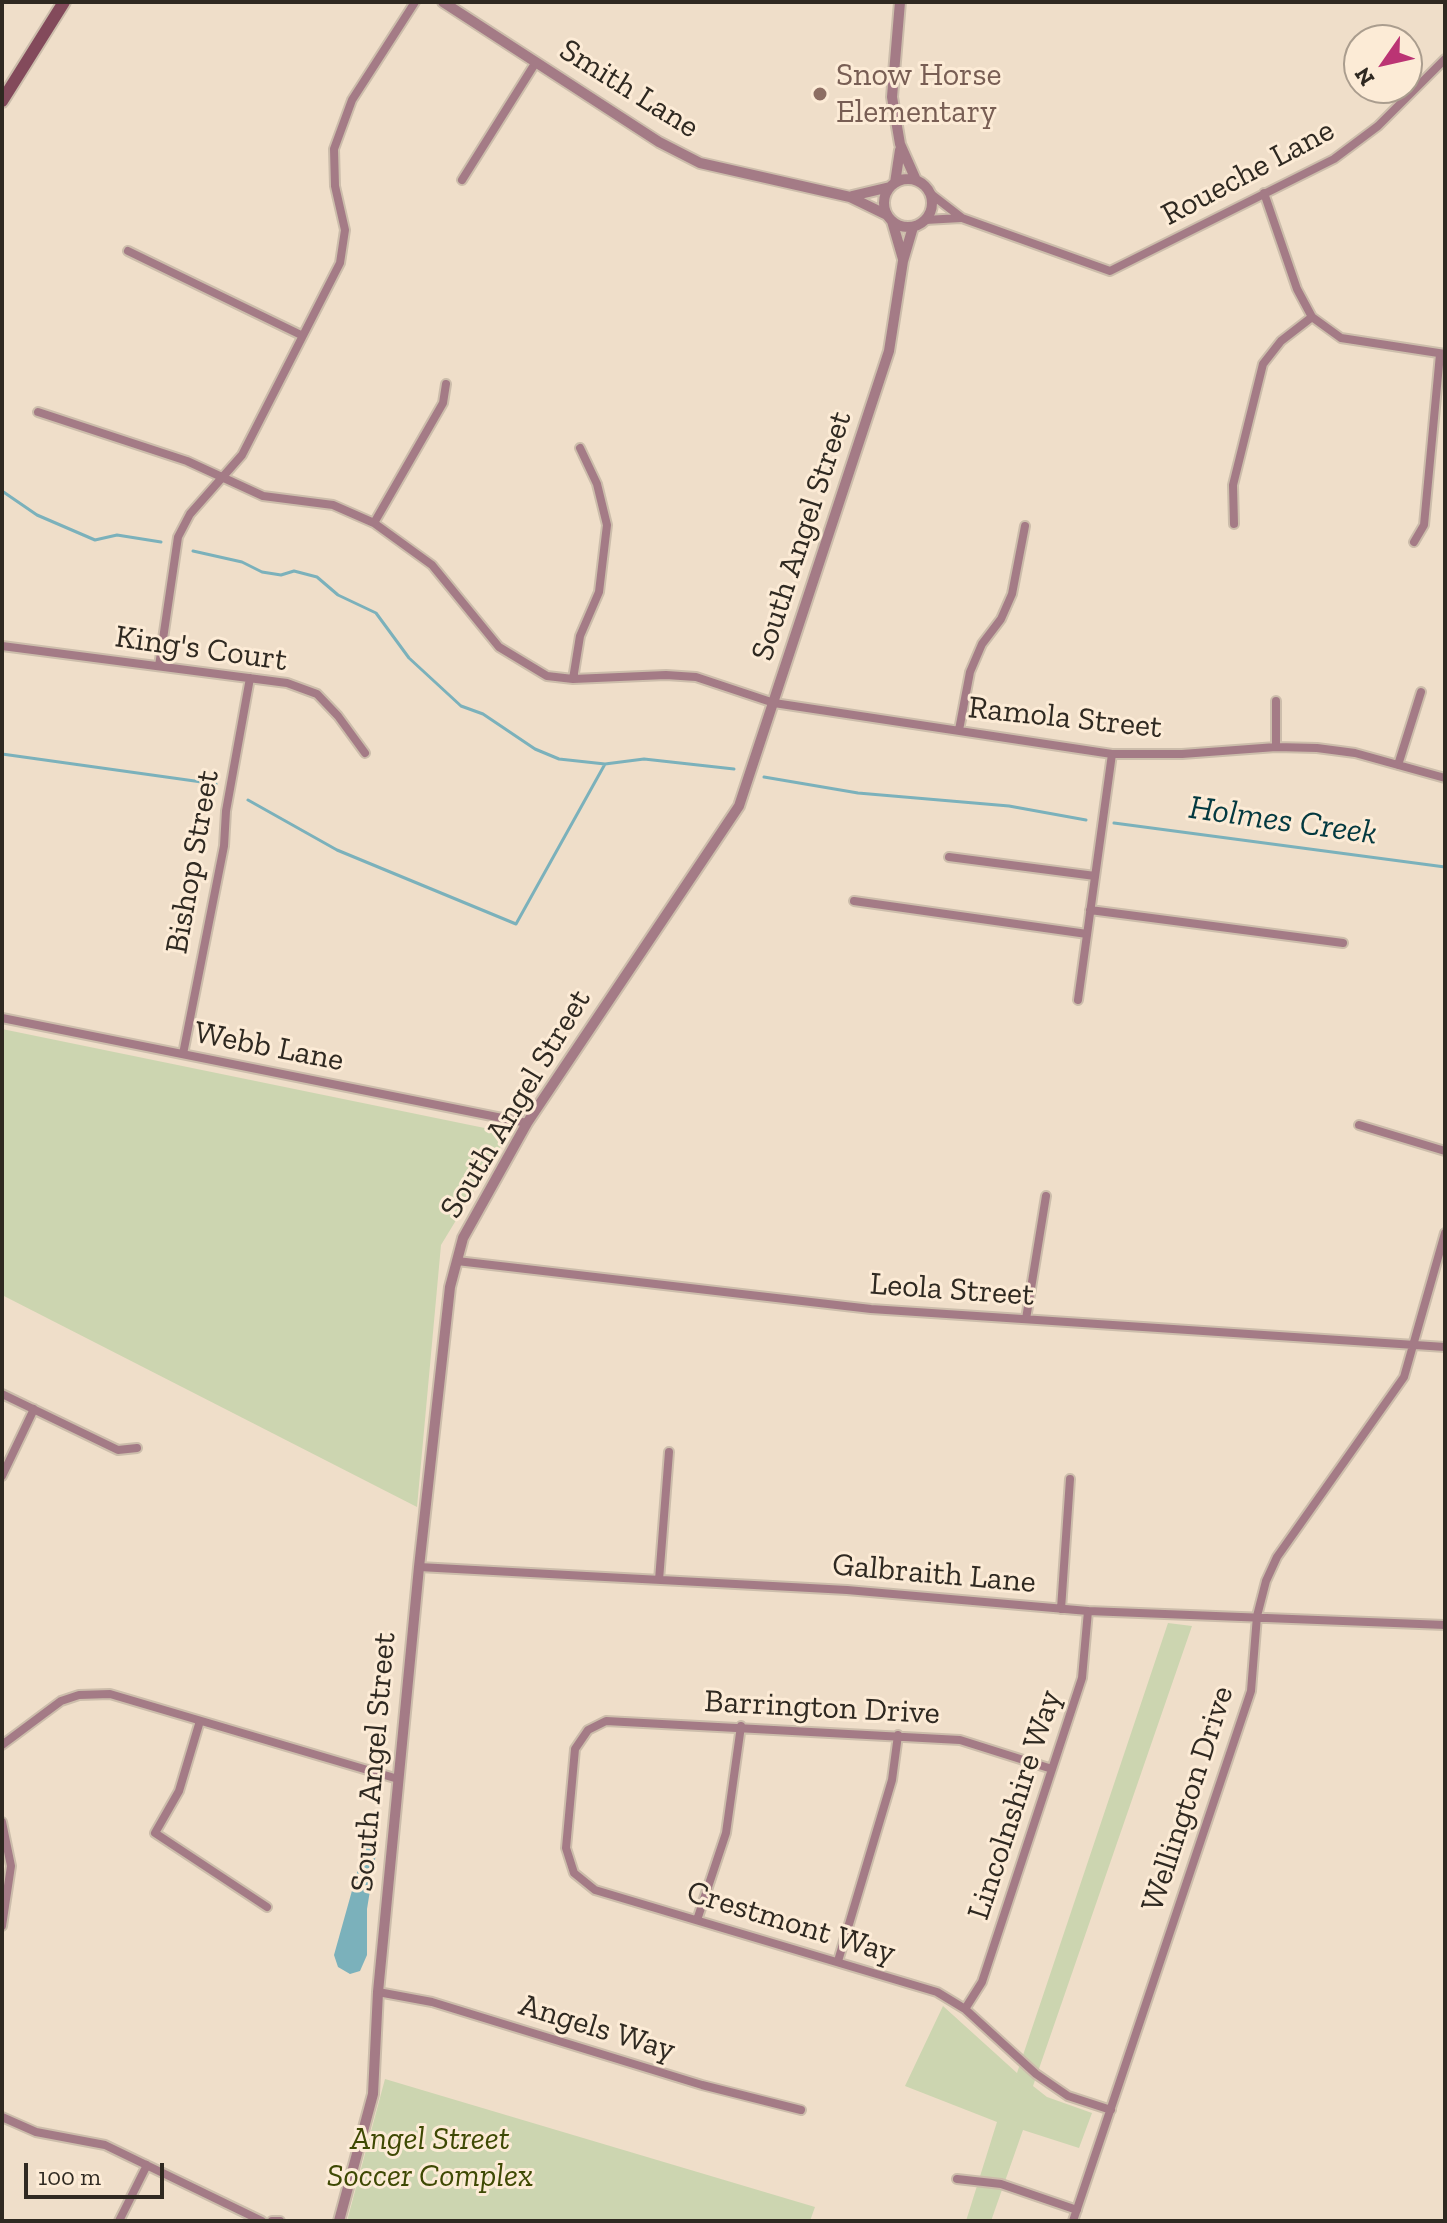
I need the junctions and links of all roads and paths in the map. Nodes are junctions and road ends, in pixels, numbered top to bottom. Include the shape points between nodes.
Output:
1 (64, 2) edge
2 (415, 2) edge
3 (443, 2) edge
4 (900, 2) edge
5 (1445, 59) edge
6 (536, 62) junction
7 (2, 101) edge
8 (900, 144) junction
9 (462, 180) dead end
10 (916, 180) junction
11 (893, 185) junction
12 (1264, 193) junction
13 (931, 194) junction
14 (850, 197) junction
15 (890, 218) junction
16 (962, 218) junction
17 (925, 220) junction
18 (913, 227) junction
19 (128, 251) dead end
20 (903, 261) junction
21 (1312, 317) junction
22 (301, 335) junction
23 (1442, 354) edge
24 (446, 384) dead end
25 (38, 412) dead end
26 (580, 448) dead end
27 (224, 478) junction
28 (374, 523) junction
29 (1234, 524) dead end
30 (1025, 526) dead end
31 (1414, 542) dead end
32 (2, 646) edge
33 (159, 666) junction
34 (250, 678) junction
35 (573, 679) junction
36 (1421, 692) dead end
37 (1276, 701) dead end
38 (774, 703) junction
39 (959, 730) junction
40 (1276, 747) junction
41 (365, 753) dead end
42 (1112, 754) junction
43 (1398, 765) junction
44 (1445, 778) edge
45 (949, 857) dead end
46 (1095, 876) junction
47 (854, 901) dead end
48 (1090, 910) junction
49 (1087, 934) junction
50 (1343, 943) dead end
51 (1078, 1000) dead end
52 (2, 1018) edge
53 (183, 1054) junction
54 (527, 1123) junction
55 (1359, 1125) dead end
56 (1445, 1151) edge
57 (1046, 1196) dead end
58 (1445, 1233) edge
59 (457, 1261) junction
60 (1026, 1319) junction
61 (1413, 1344) junction
62 (1445, 1347) edge
63 (2, 1394) edge
64 (34, 1409) junction
65 (137, 1448) dead end
66 (669, 1452) dead end
67 (2, 1476) edge
68 (1070, 1479) dead end
69 (419, 1567) junction
70 (659, 1580) junction
71 (1061, 1609) junction
72 (1088, 1611) junction
73 (1257, 1616) junction
74 (1445, 1625) edge
75 (200, 1721) junction
76 (741, 1726) junction
77 (588, 1730) joint
78 (898, 1735) junction
79 (2, 1745) edge
80 (1052, 1769) junction
81 (398, 1779) junction
82 (2, 1822) edge
83 (267, 1907) dead end
84 (697, 1920) junction
85 (2, 1926) edge
86 (838, 1961) junction
87 (378, 1992) junction
88 (965, 2009) junction
89 (801, 2110) dead end
90 (1111, 2110) junction
91 (3, 2118) edge
92 (147, 2165) junction
93 (957, 2179) dead end
94 (1077, 2210) junction
95 (119, 2221) edge
96 (262, 2221) edge
97 (272, 2221) edge
98 (280, 2221) edge
99 (339, 2221) edge
100 (1073, 2221) edge

1 - 7 main road
2 - 22 street via 352,100 334,149 345,230 340,263
3 - 6 street, Smith Lane
4 - 8 street via 892,97
5 - 12 street, Roueche Lane via 1378,126 1334,159
6 - 9 street
6 - 14 street, Smith Lane via 700,163
8 - 10 street
8 - 11 street
10 - 11 street
10 - 13 street
11 - 14 street, Smith Lane
11 - 15 street via 884,200
12 - 16 street, Roueche Lane via 1110,271
12 - 21 street
13 - 16 street
13 - 17 street via 932,208
14 - 15 street, Smith Lane
15 - 18 street
15 - 20 street, South Angel Street
16 - 17 street
17 - 18 street
18 - 20 street, South Angel Street
19 - 22 street
20 - 38 street, South Angel Street via 889,351
21 - 23 street via 1341,338
21 - 29 street via 1281,341 1263,364 1233,485
22 - 27 street via 242,455
23 - 31 street via 1424,525
24 - 28 street via 443,403
25 - 27 street, Ramola Street
26 - 35 street via 597,484 607,525 599,592 580,636
27 - 28 street, Ramola Street via 263,496 333,505
27 - 33 street via 190,514 178,537
28 - 35 street, Ramola Street via 432,565 499,647 547,676
30 - 39 street via 1012,594 970,672
32 - 33 street, King's Court
33 - 34 street, King's Court
34 - 41 street, King's Court via 317,694
34 - 53 street, Bishop Street
35 - 38 street, Ramola Street via 696,677
36 - 43 street
37 - 40 street
38 - 39 street, Ramola Street
38 - 54 street, South Angel Street via 739,806
39 - 42 street, Ramola Street
40 - 42 street, Ramola Street
40 - 43 street, Ramola Street via 1355,753
42 - 46 street
43 - 44 street, Ramola Street
45 - 46 street
46 - 48 street
47 - 49 street
48 - 49 street
48 - 50 street
49 - 51 street
52 - 53 street, Webb Lane
53 - 54 street, Webb Lane
54 - 59 street, South Angel Street via 463,1238
55 - 56 street
57 - 60 street
58 - 61 street, Wellington Drive
59 - 60 street, Leola Street via 855,1307
59 - 69 street, South Angel Street
60 - 61 street, Leola Street
61 - 62 street, Leola Street
61 - 73 street, Wellington Drive via 1404,1377 1277,1557
63 - 64 street
64 - 65 street via 118,1450
64 - 67 street
66 - 70 street
68 - 71 street
69 - 70 street, Galbraith Lane
69 - 81 street, South Angel Street
70 - 71 street, Galbraith Lane
71 - 72 street, Galbraith Lane
72 - 73 street, Galbraith Lane
72 - 80 street, Lincolnshire Way via 1082,1678
73 - 74 street, Galbraith Lane
73 - 90 street, Wellington Drive via 1251,1691
75 - 79 street via 110,1694 79,1695 41,1713
75 - 81 street
75 - 83 street via 179,1791 155,1833
76 - 77 street, Barrington Drive via 606,1721
76 - 78 street, Barrington Drive
76 - 84 street via 726,1833
77 - 84 street, Crestmont Way via 575,1749 566,1848 574,1873 595,1890
78 - 80 street, Barrington Drive via 960,1740
78 - 86 street via 892,1780
80 - 88 street, Lincolnshire Way via 982,1982
81 - 87 street, South Angel Street
82 - 85 street via 11,1866
84 - 86 street, Crestmont Way
86 - 88 street, Crestmont Way via 937,1992
87 - 89 street, Angels Way via 432,2002
87 - 99 street, South Angel Street via 373,2094
88 - 90 street, Crestmont Way via 1036,2074 1068,2096
90 - 94 street, Wellington Drive
91 - 92 street via 36,2132 105,2145
92 - 95 street
92 - 96 street
93 - 94 street via 1001,2184
94 - 100 street, Wellington Drive
97 - 98 street

